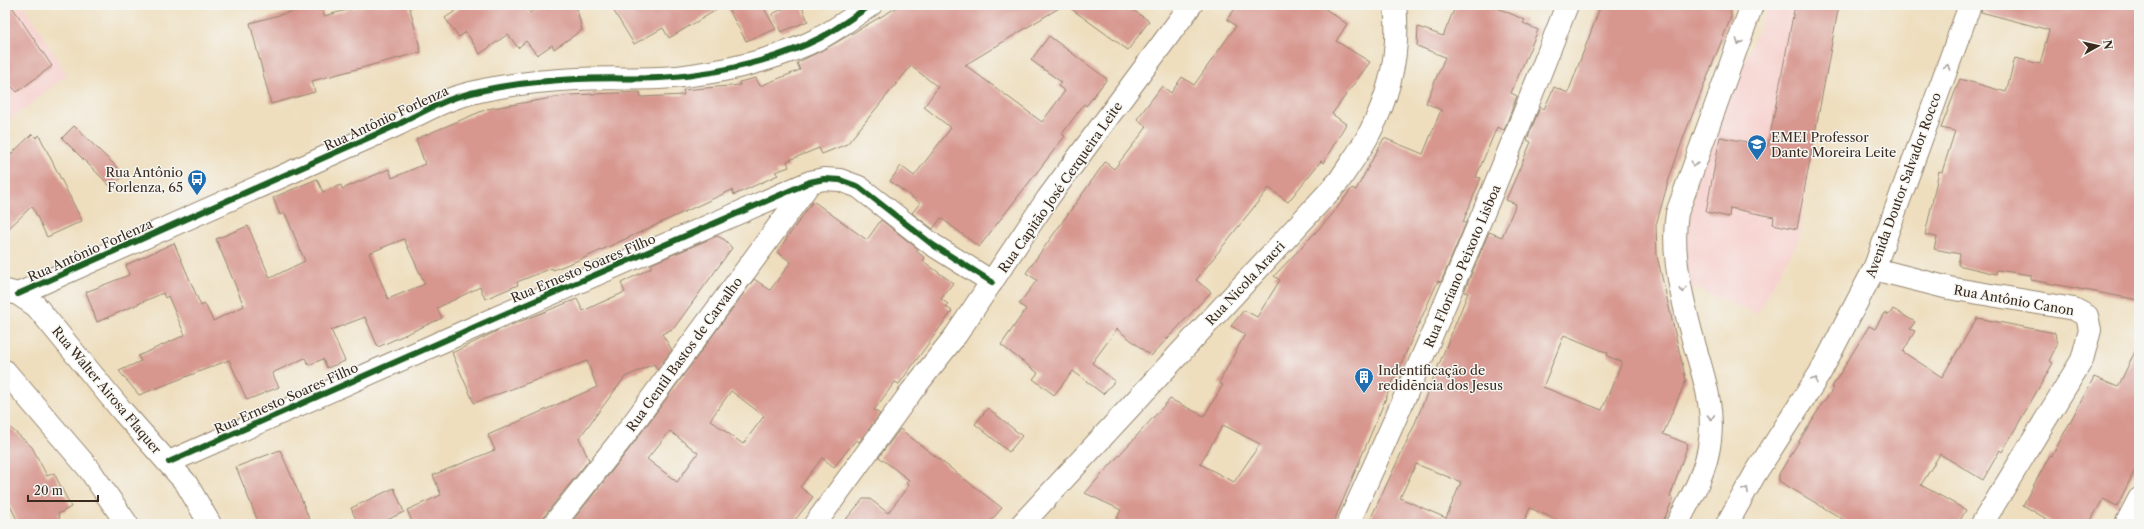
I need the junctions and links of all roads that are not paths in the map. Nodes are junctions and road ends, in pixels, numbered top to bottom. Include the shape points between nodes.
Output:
1 (870, 5) edge
2 (1191, 5) edge
3 (1395, 5) edge
4 (1567, 5) edge
5 (1752, 5) edge
6 (1970, 5) edge
7 (810, 182) junction
8 (1874, 269) junction
9 (992, 282) junction
10 (11, 292) edge
11 (5, 371) edge
12 (169, 462) junction
13 (2139, 499) edge
14 (127, 524) edge
15 (210, 524) edge
16 (554, 524) edge
17 (815, 524) edge
18 (1022, 524) edge
19 (1348, 524) edge
20 (1677, 524) edge
21 (1727, 524) edge
22 (1982, 524) edge
23 (2126, 524) edge

1 - 10 street, Rua Antônio Forlenza via 819,38 776,55 734,67 697,75 548,82 458,97 203,213
2 - 9 street, Rua Capitão José Cerqueira Leite via 1048,198
3 - 18 street, Rua Nicola Aracri via 1396,58 1390,82 1370,132 1339,181
4 - 19 street, Rua Floriano Peixoto Lisboa via 1524,116 1415,377
5 -> 20 street via 1677,213 1675,229 1679,270 1711,413 1710,440 1704,464 1693,495
8 -> 6 street, Avenida Doutor Salvador Rocco
7 - 9 street, Rua Ernesto Soares Filho via 824,179 840,180 859,187 933,245
7 - 12 street, Rua Ernesto Soares Filho
7 - 16 street, Rua Gentil Bastos de Carvalho via 620,441
21 -> 8 street, Avenida Doutor Salvador Rocco via 1755,474 1820,373
8 - 22 street, Rua Antônio Canon via 1950,288 2074,309 2086,316 2090,330 2082,360
9 - 17 street, Rua Capitão José Cerqueira Leite via 956,335
10 - 12 street, Rua Walter Airosa Flaquer via 36,306 123,412
11 - 14 street via 89,469
12 - 15 street, Rua Walter Airosa Flaquer via 186,483
13 - 23 street

